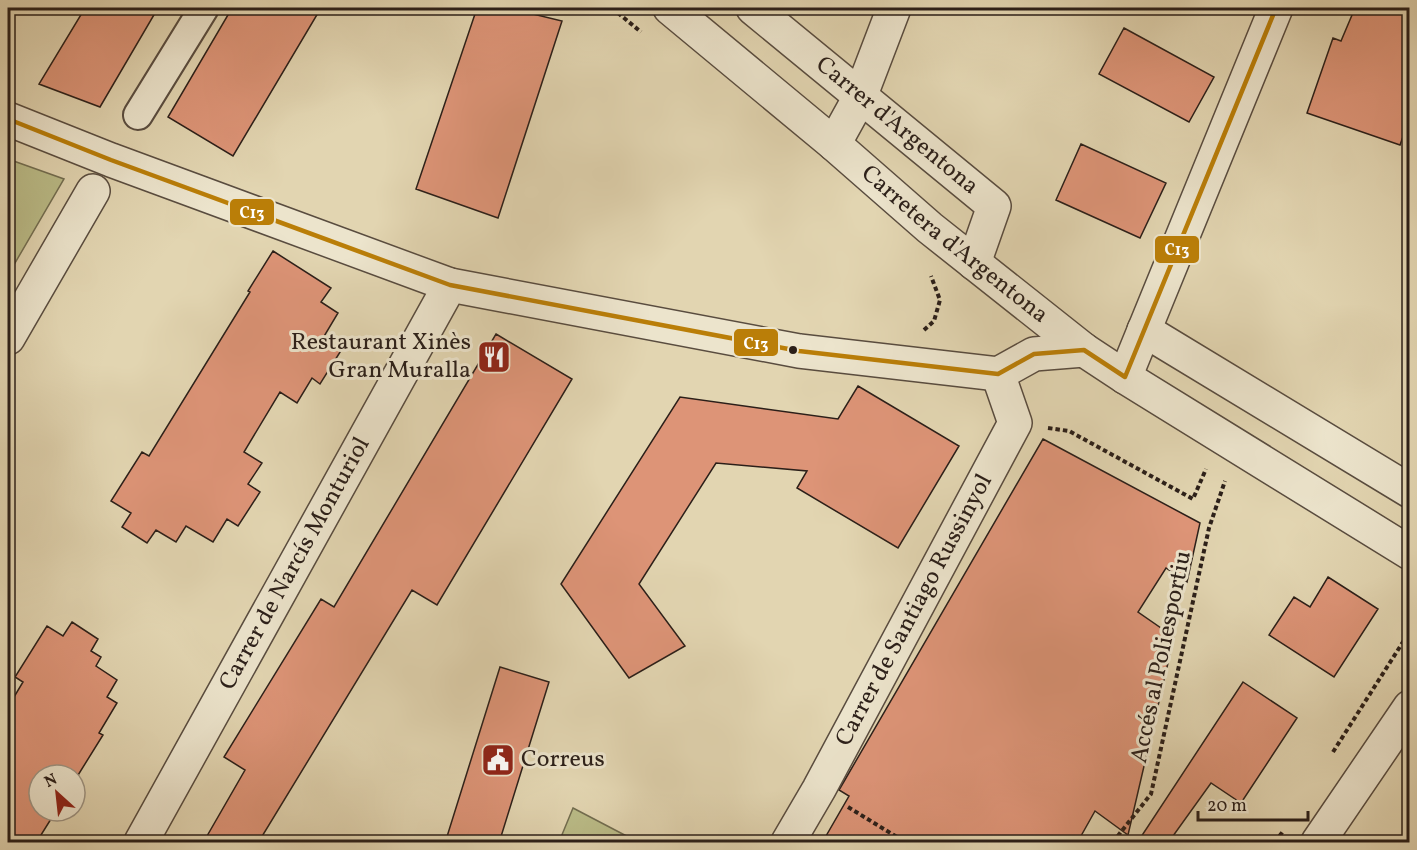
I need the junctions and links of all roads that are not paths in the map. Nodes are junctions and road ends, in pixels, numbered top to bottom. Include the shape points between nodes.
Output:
1 (204, 8) edge
2 (670, 8) edge
3 (753, 8) edge
4 (894, 8) edge
5 (1276, 8) edge
6 (860, 97) junction
7 (138, 115) dead end
8 (8, 119) edge
9 (834, 144) junction
10 (93, 191) dead end
11 (974, 263) junction
12 (450, 285) junction
13 (1144, 330) junction
14 (8, 338) edge
15 (1084, 350) junction
16 (998, 374) junction
17 (1125, 377) junction
18 (1410, 490) edge
19 (1410, 553) edge
20 (1410, 706) edge
21 (141, 843) edge
22 (788, 843) edge
23 (1318, 843) edge

1 - 7 street
2 - 9 street, Carretera d'Argentona
3 - 6 street, Carrer d'Argentona
4 - 6 street
5 - 13 street
6 - 9 street
6 - 11 street, Carrer d'Argentona via 994,207
8 - 12 street
9 - 11 street, Carretera d'Argentona
10 - 14 street
11 - 15 street, Carretera d'Argentona
12 - 16 street via 799,351
12 - 21 street, Carrer de Narcís Monturiol
13 - 17 street
13 - 18 street
15 - 16 street via 1034,354
15 - 17 street, Carretera d'Argentona
16 - 22 street, Carrer de Santiago Russinyol via 1015,423
17 - 19 street, Carretera d'Argentona
20 - 23 street

